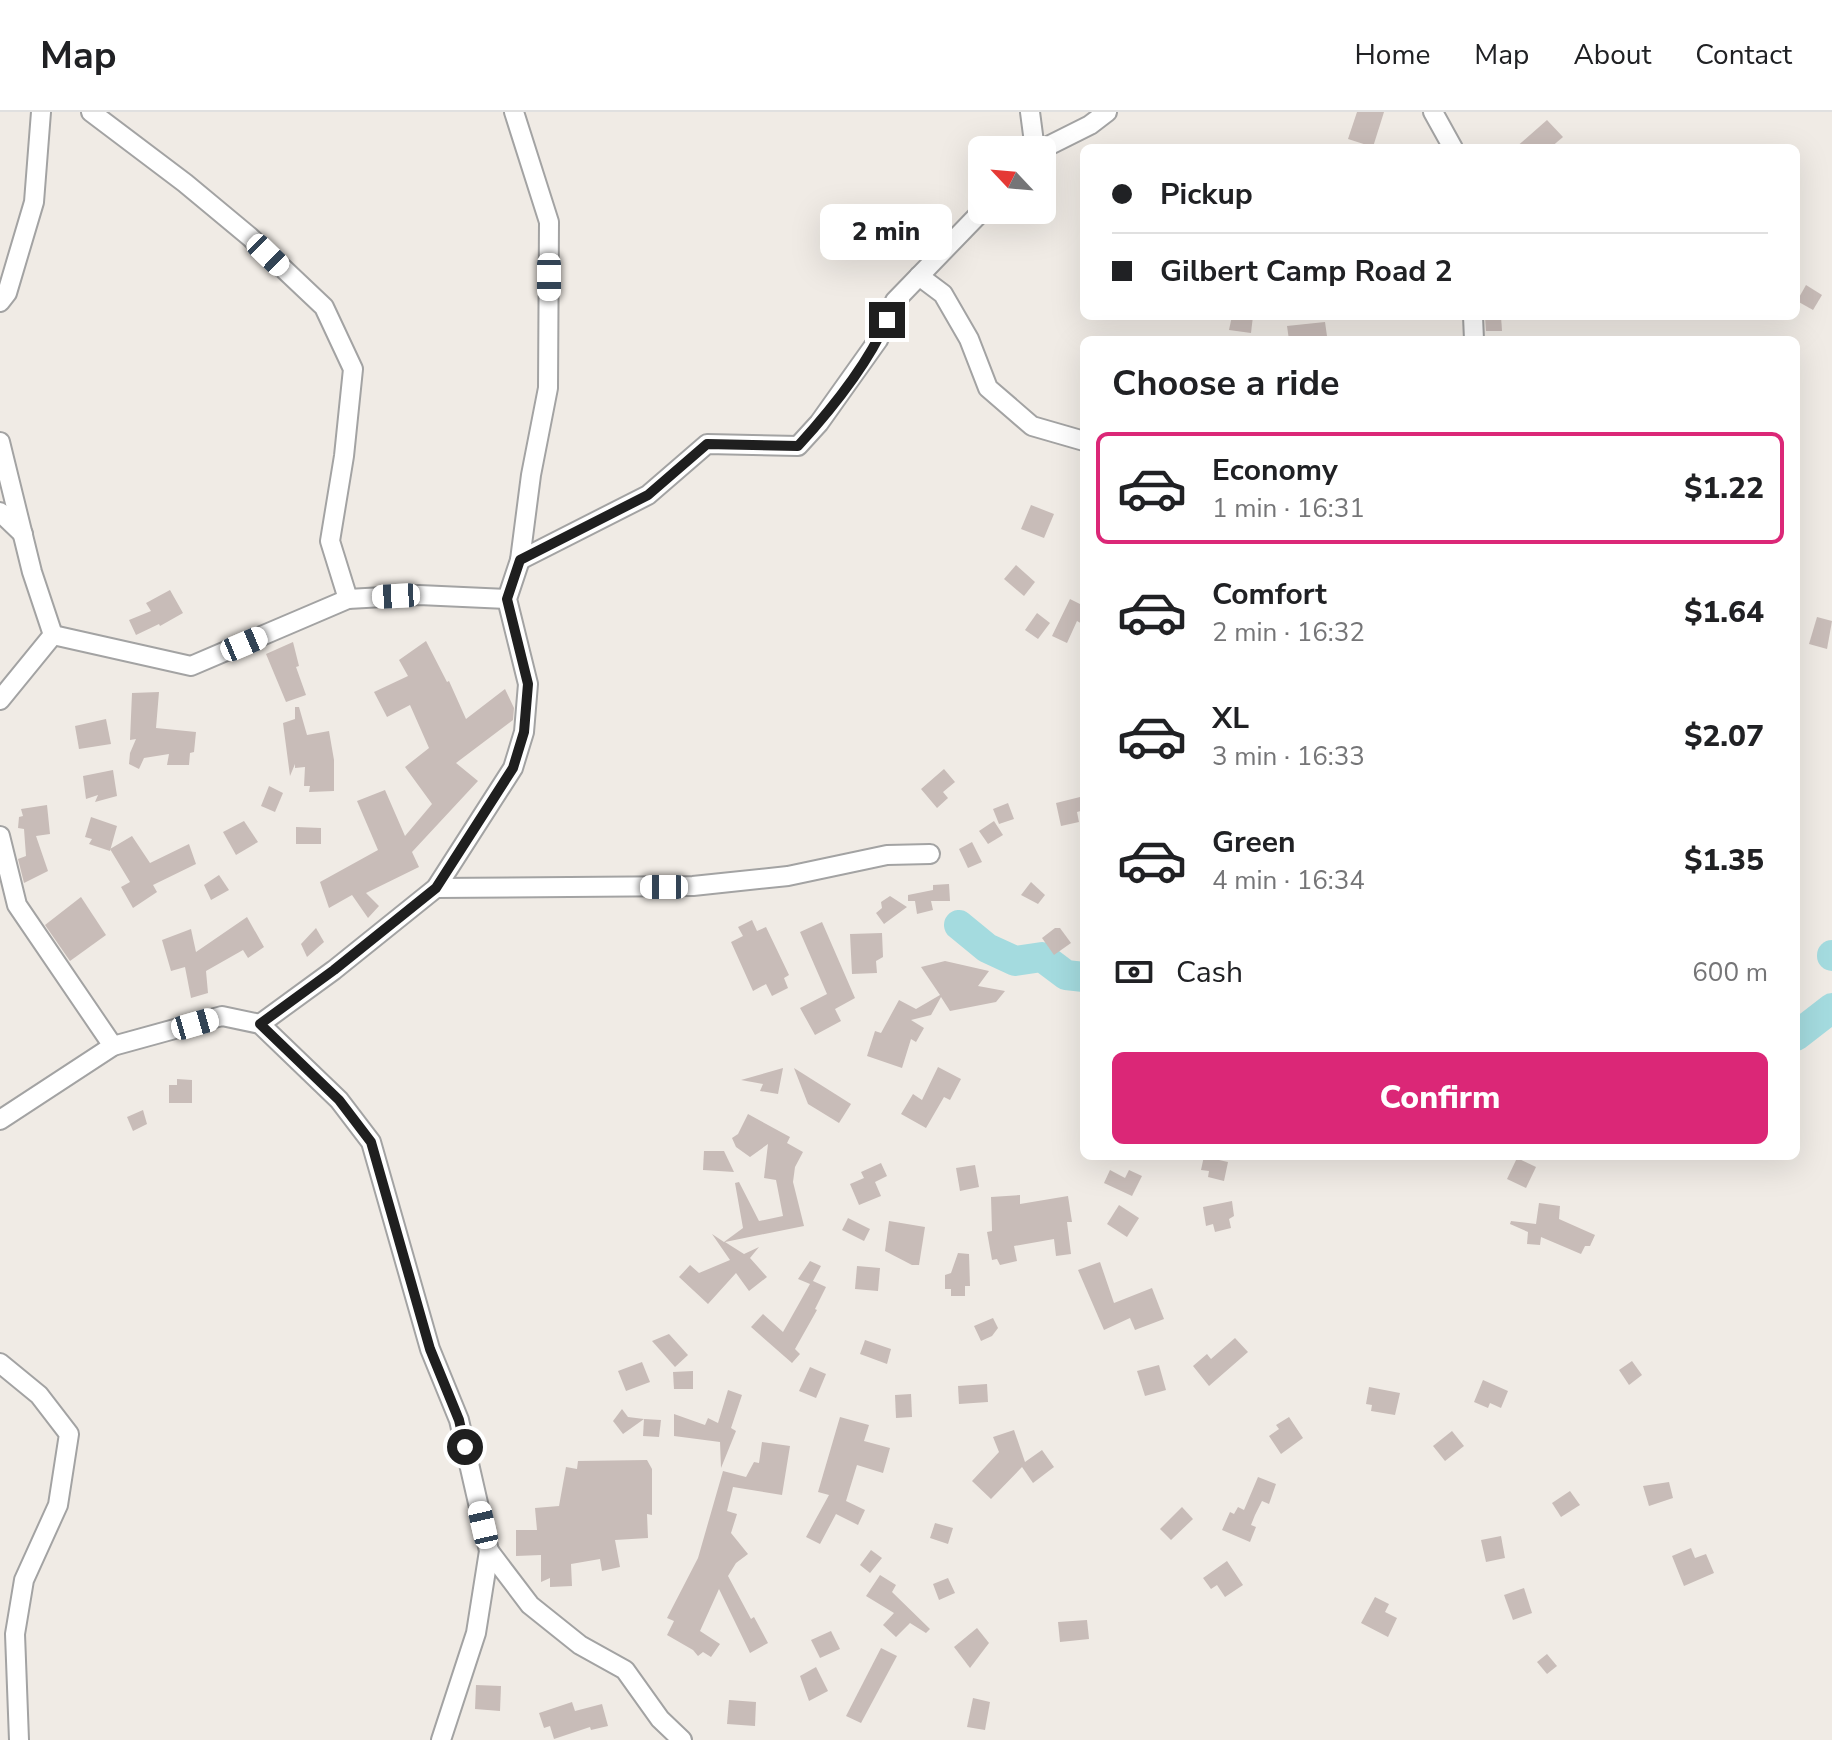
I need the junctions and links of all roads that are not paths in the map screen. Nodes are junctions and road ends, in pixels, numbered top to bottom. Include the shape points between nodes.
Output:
1 (41, 112) edge
2 (91, 112) edge
3 (514, 112) edge
4 (1030, 112) edge
5 (1107, 112) edge
6 (1433, 112) edge
7 (1035, 136) edge
8 (1056, 141) edge
9 (1451, 144) edge
10 (969, 224) edge
11 (919, 276) junction
12 (0, 302) edge
13 (1080, 440) edge
14 (0, 442) edge
15 (0, 512) edge
16 (23, 534) junction
17 (520, 560) junction
18 (348, 599) junction
19 (507, 599) junction
20 (53, 635) junction
21 (0, 700) edge
22 (0, 836) edge
23 (930, 854) dead end
24 (436, 888) junction
25 (260, 1024) junction
26 (113, 1046) junction
27 (0, 1120) edge
28 (0, 1363) edge
29 (489, 1551) junction
30 (19, 1740) edge
31 (441, 1740) edge
32 (682, 1740) edge

1 - 12 street via 34,202
2 - 18 street via 250,237 324,307 353,369 330,541
3 - 17 street via 549,222 548,388
4 - 7 street
5 - 8 street
6 - 9 street
10 - 11 street
11 - 13 street via 943,294 969,339 988,388 1032,426
11 - 17 street via 895,301 878,340 798,446 707,444 648,495
14 - 16 street
15 - 16 street
16 - 20 street
17 - 19 street
18 - 19 street
18 - 20 street via 191,666
19 - 24 street via 528,684 524,732 513,768
20 - 21 street
22 - 26 street via 17,905
23 - 24 street via 887,855 788,876 693,886
24 - 25 street
25 - 26 street via 222,1016
25 - 29 street via 339,1100 371,1142 430,1349 459,1420
26 - 27 street
28 - 30 street via 39,1395 69,1434 58,1505 24,1580 15,1634
29 - 31 street via 476,1633
29 - 32 street via 530,1605 580,1645 625,1670

